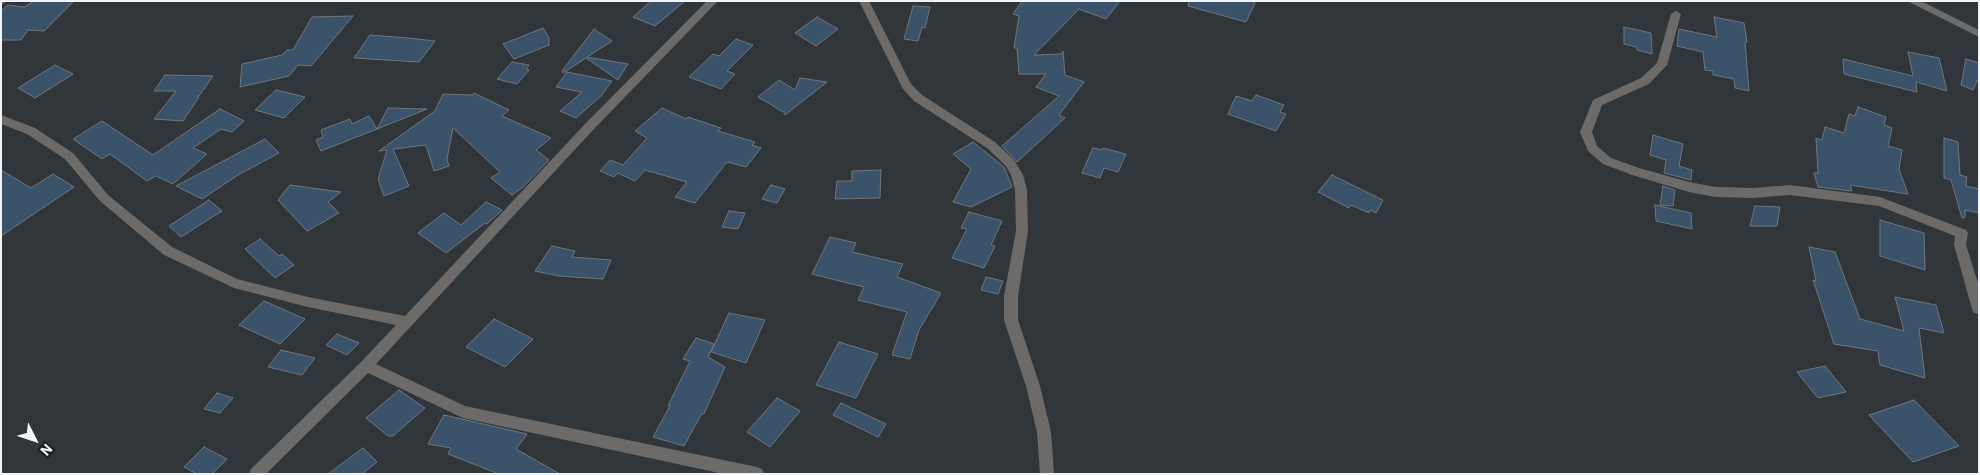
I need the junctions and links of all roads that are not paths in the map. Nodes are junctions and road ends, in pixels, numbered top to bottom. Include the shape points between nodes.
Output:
1 (713, 1) edge
2 (864, 1) edge
3 (1912, 1) edge
4 (1676, 14) dead end
5 (1979, 34) edge
6 (1, 119) edge
7 (1979, 309) edge
8 (408, 322) junction
9 (366, 366) junction
10 (256, 474) edge
11 (757, 474) edge
12 (1047, 474) edge

1 - 8 street via 590,126
2 - 12 street via 907,86 918,98 991,144 1017,175 1021,190 1022,231 1010,296 1011,320 1042,423
3 - 5 street
4 - 7 street via 1662,64 1645,81 1597,103 1586,132 1592,148 1607,161 1689,187 1715,192 1790,190 1880,202 1962,233 1960,245
6 - 8 street via 31,131 69,156 104,198 168,251 234,283
8 - 9 street
9 - 10 street
9 - 11 street via 463,412

